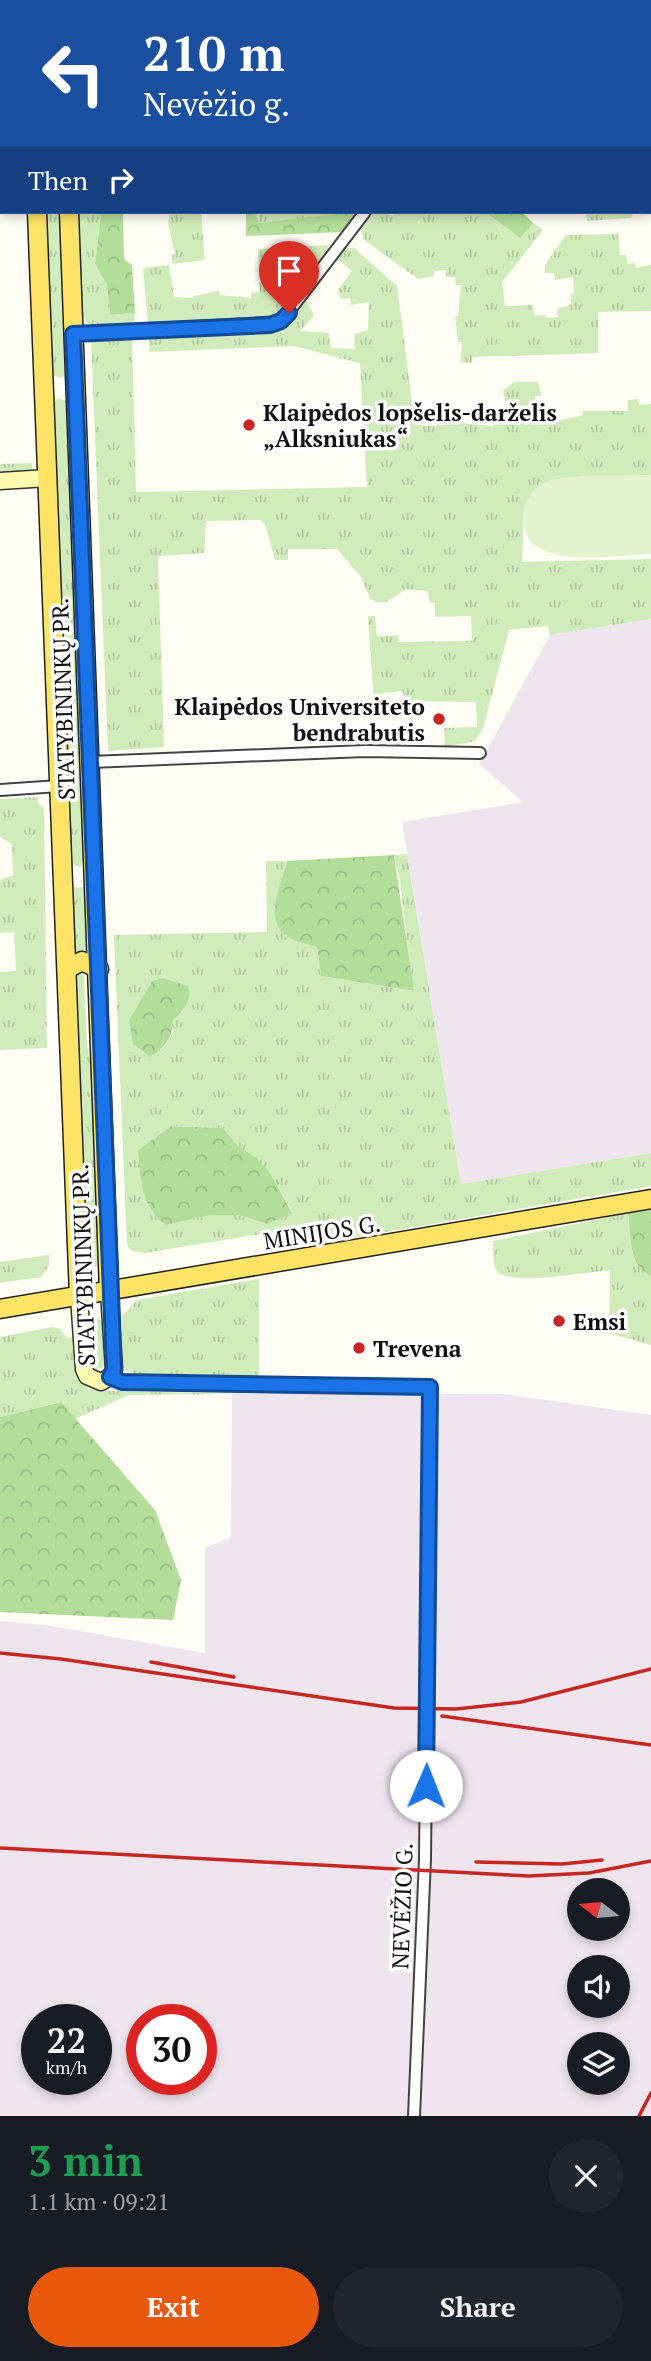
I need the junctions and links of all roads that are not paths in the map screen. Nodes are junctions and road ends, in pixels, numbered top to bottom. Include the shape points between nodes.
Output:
1 (37, 214) edge
2 (69, 214) edge
3 (363, 214) edge
4 (73, 334) junction
5 (74, 387) junction
6 (44, 388) junction
7 (48, 478) junction
8 (0, 481) edge
9 (480, 753) dead end
10 (90, 762) junction
11 (59, 786) junction
12 (0, 790) edge
13 (94, 868) junction
14 (63, 869) junction
15 (67, 968) junction
16 (99, 969) junction
17 (651, 1199) edge
18 (109, 1292) junction
19 (79, 1297) junction
20 (0, 1309) edge
21 (110, 1377) junction
22 (414, 2116) edge

1 - 6 main road, STATYBININKŲ PR.
2 - 4 main road, STATYBININKŲ PR.
3 - 4 street via 281,321
4 - 5 main road, STATYBININKŲ PR.
5 - 6 main road via 57,384
5 - 10 main road, STATYBININKŲ PR.
6 - 7 main road, STATYBININKŲ PR.
7 - 8 main road
7 - 11 main road, STATYBININKŲ PR.
9 - 10 street via 365,751
10 - 13 main road, STATYBININKŲ PR.
11 - 12 street
11 - 14 main road, STATYBININKŲ PR.
13 - 14 main road via 79,877
13 - 16 main road, STATYBININKŲ PR.
14 - 15 main road, STATYBININKŲ PR.
15 - 16 main road via 82,961
15 - 19 main road, STATYBININKŲ PR.
16 - 18 main road, STATYBININKŲ PR.
17 - 18 main road, MINIJOS G.
18 - 19 main road, MINIJOS G.
18 - 21 main road, STATYBININKŲ PR. via 114,1370
19 - 20 main road, MINIJOS G.
19 - 21 main road, STATYBININKŲ PR. via 84,1369 94,1381
21 - 22 street, NEVĖŽIO G. via 122,1382 430,1387 425,1859

